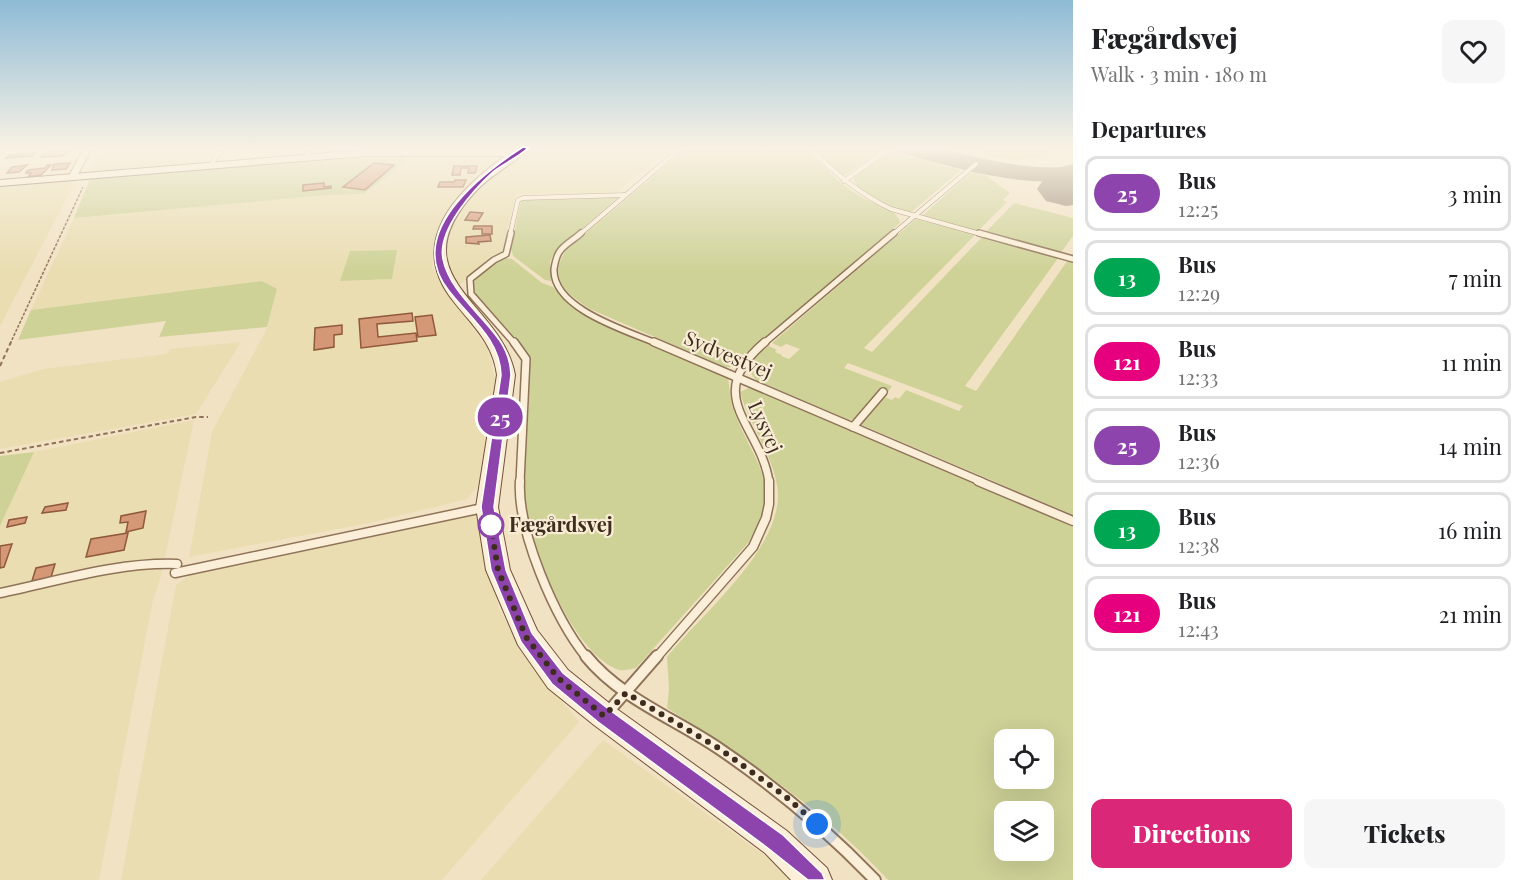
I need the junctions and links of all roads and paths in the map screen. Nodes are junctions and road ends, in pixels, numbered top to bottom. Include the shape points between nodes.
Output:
1 (82, 189) edge
2 (473, 189) edge
3 (632, 189) edge
4 (855, 189) edge
5 (946, 189) edge
6 (625, 195) junction
7 (913, 216) junction
8 (1073, 259) edge
9 (0, 366) edge
10 (740, 378) junction
11 (883, 392) dead end
12 (208, 417) dead end
13 (853, 427) junction
14 (0, 453) edge
15 (488, 507) junction
16 (1073, 521) edge
17 (0, 593) edge
18 (626, 693) junction
19 (604, 716) junction
20 (815, 880) edge
21 (875, 880) edge

1 - 9 path
2 - 15 street via 445,226 438,258 450,288 499,345 505,360
3 - 6 lane, Sydvestvej
4 - 7 lane via 867,198
5 - 7 lane, Lysvej
6 - 10 lane, Sydvestvej via 560,252 554,262 557,286 574,303 600,319
6 - 18 lane via 519,200 506,254 483,267 470,279 469,286 471,294 526,359 519,494 531,553 575,643 596,669
7 - 8 lane
7 - 10 lane, Lysvej via 751,354
10 - 13 lane, Sydvestvej
10 - 18 lane, Lysvej via 734,397 769,477 765,527 753,547
11 - 13 lane
12 - 14 path
13 - 16 lane, Sydvestvej
15 - 17 lane via 176,569 151,563
15 - 19 street via 498,570 526,637 558,678
18 - 19 lane, Lysvej
18 - 21 lane via 720,749 785,796
19 - 20 street via 776,842

